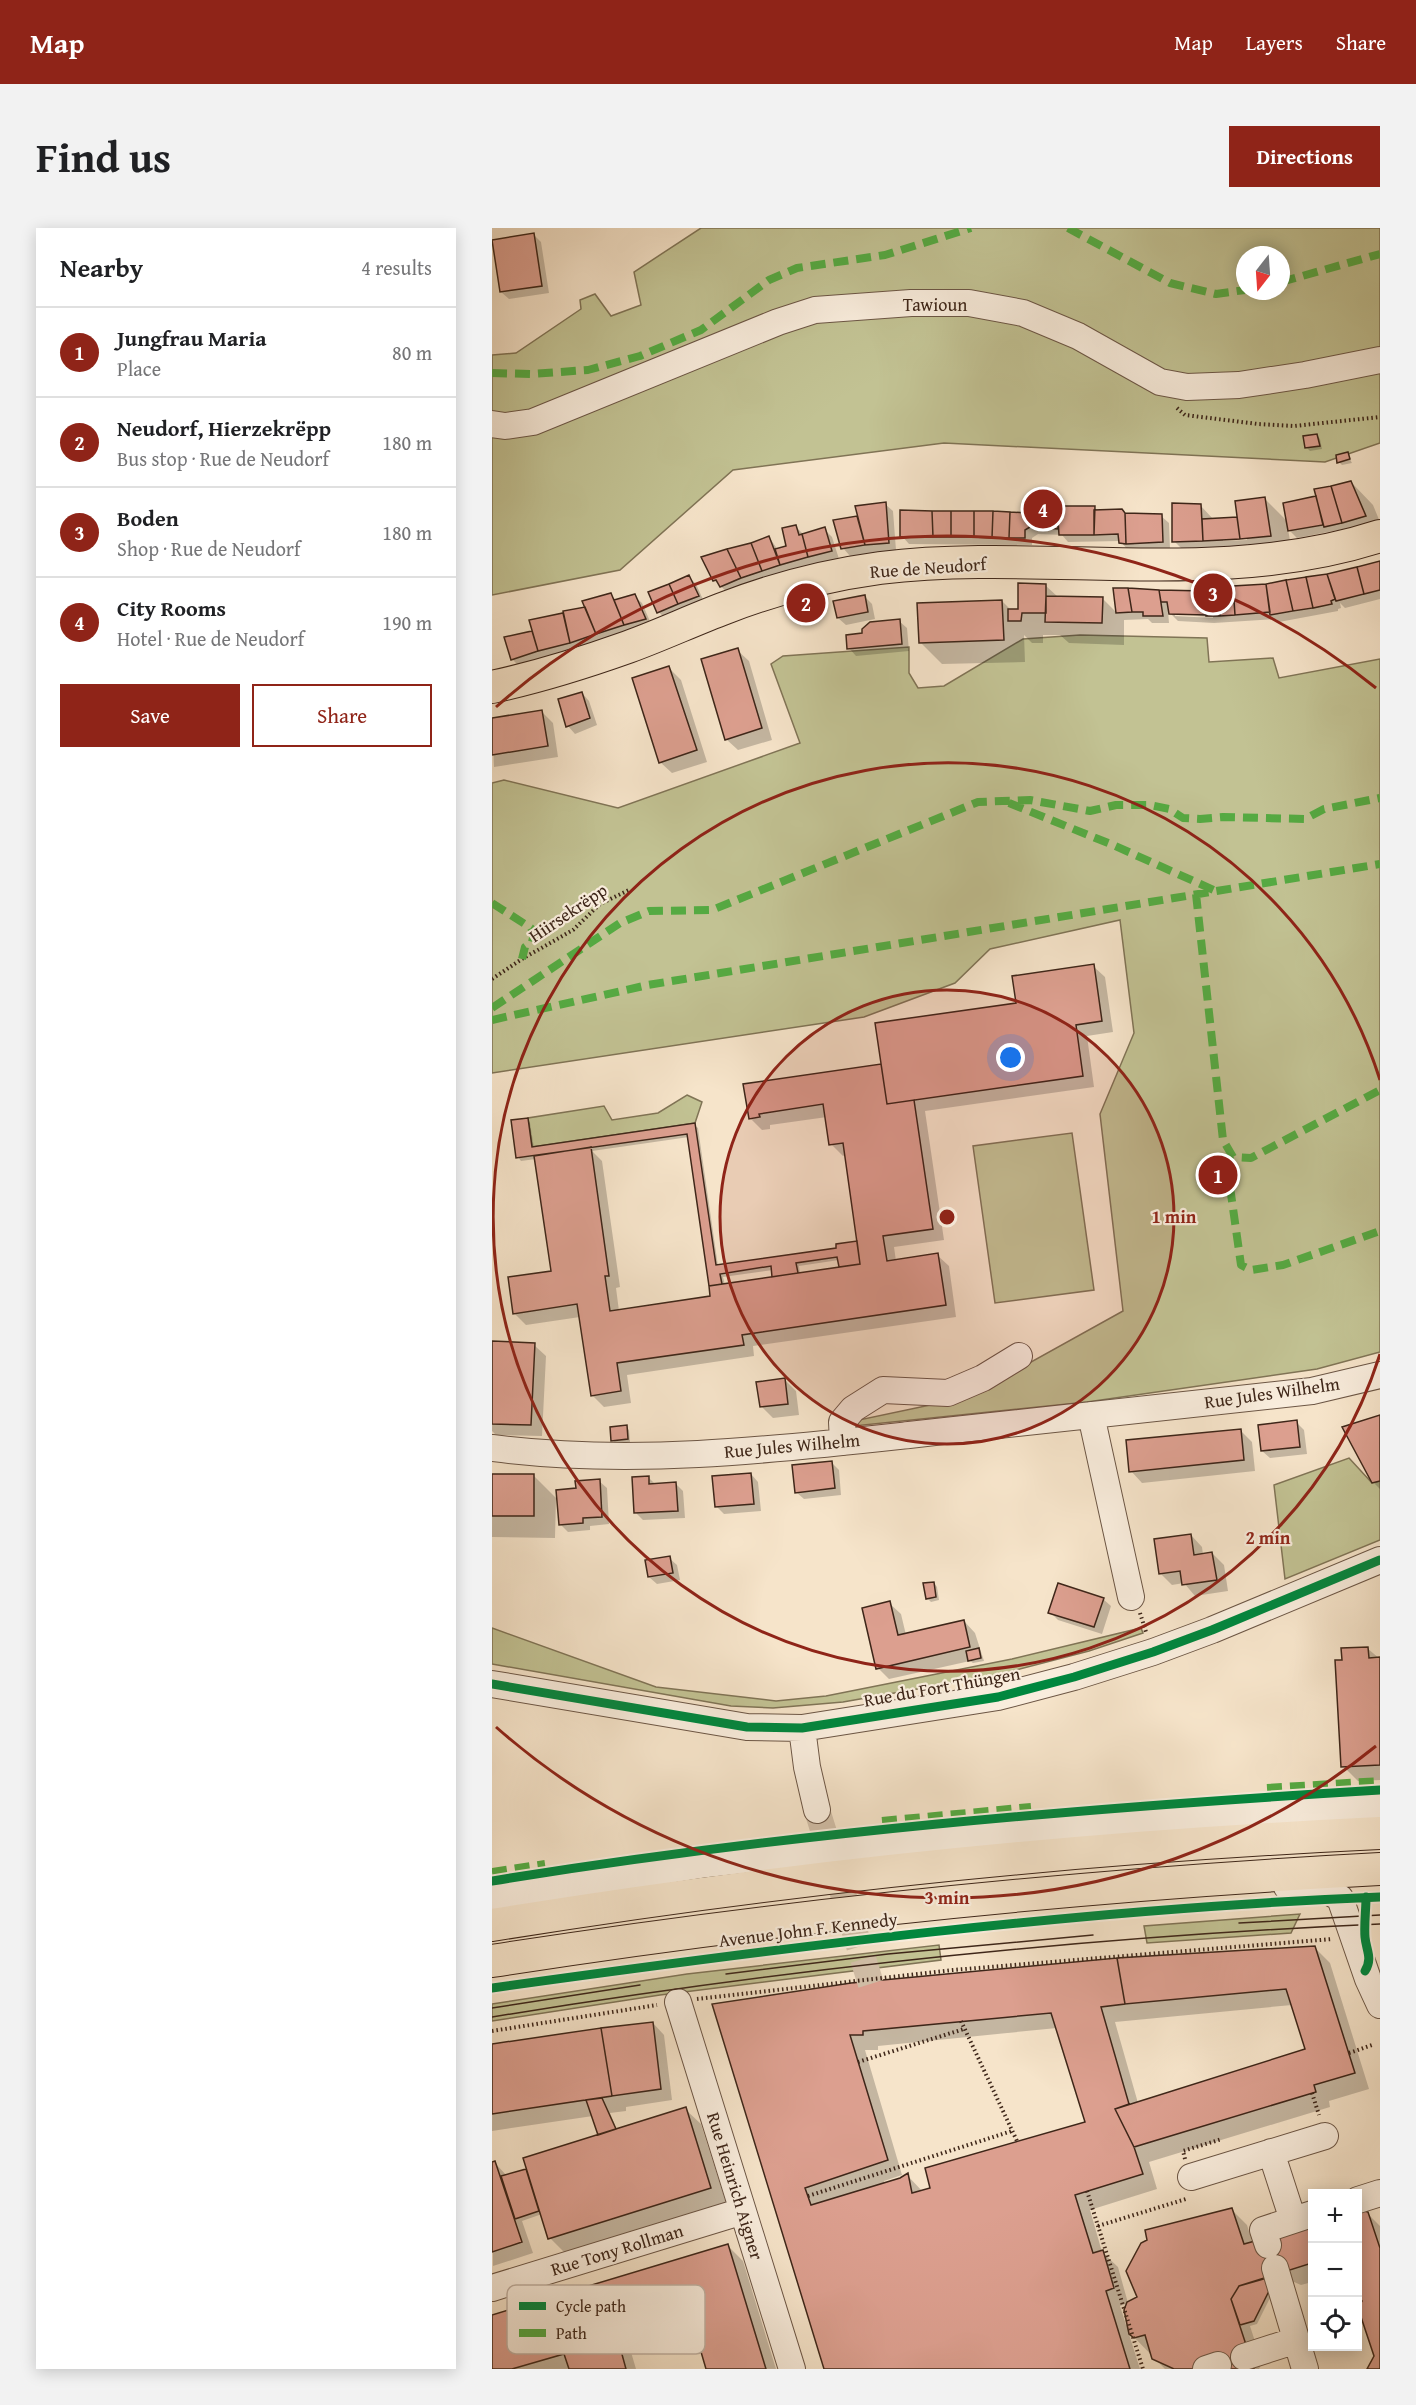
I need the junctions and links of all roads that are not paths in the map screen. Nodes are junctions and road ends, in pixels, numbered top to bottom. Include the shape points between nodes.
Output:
1 (1380, 360) edge
2 (492, 424) edge
3 (1380, 536) edge
4 (492, 687) edge
5 (1019, 1356) dead end
6 (1380, 1375) edge
7 (1091, 1415) junction
8 (843, 1442) junction
9 (492, 1448) edge
10 (1377, 1568) edge
11 (1136, 1605) road end
12 (492, 1684) edge
13 (802, 1728) junction
14 (1380, 1806) edge
15 (817, 1810) tunnel mouth
16 (1241, 1826) junction
17 (1380, 1833) edge
18 (1380, 1869) edge
19 (590, 1883) junction
20 (1148, 1885) junction
21 (492, 1898) edge
22 (614, 1906) junction
23 (492, 1925) edge
24 (492, 1961) edge
25 (678, 2002) road end
26 (1380, 2006) edge
27 (1325, 2136) dead end
28 (1271, 2152) junction
29 (1191, 2177) road end
30 (1380, 2193) edge
31 (1362, 2199) edge
32 (743, 2211) junction
33 (1303, 2217) edge
34 (492, 2289) edge
35 (1296, 2340) junction
36 (1244, 2357) dead end
37 (792, 2369) edge
38 (1305, 2369) edge

1 - 2 street, Tawioun via 1239,385 1187,387 1160,382 1078,336 1023,313 969,303 815,310 533,422
3 - 4 main road, Rue de Neudorf via 1349,546 1226,564 942,563 879,568 762,596 587,662
5 - 8 street via 948,1393 882,1389 853,1409 842,1422
6 - 7 street, Rue Jules Wilhelm via 1311,1390
7 - 8 street, Rue Jules Wilhelm
7 - 11 street
8 - 9 street, Rue Jules Wilhelm via 694,1455 604,1455
10 - 13 street, Rue du Fort Thüngen via 1154,1652 1074,1677 998,1696
12 - 13 street, Rue du Fort Thüngen via 747,1727
13 - 15 street
14 - 16 street
16 - 17 main road
16 - 19 street via 912,1841 707,1864
16 - 22 main road
18 - 20 main road, Avenue John F. Kennedy
19 - 21 street
19 - 22 street
20 - 24 main road, Avenue John F. Kennedy via 979,1898 658,1935
20 - 26 street via 1173,1895 1299,1886 1324,1889 1340,1898
22 - 23 main road
25 - 32 street, Rue Heinrich Aigner
27 - 28 street
28 - 29 street
28 - 33 street
30 - 31 street
32 - 34 street, Rue Tony Rollman
32 - 37 street, Rue Heinrich Aigner
33 - 35 street via 1263,2230
35 - 36 street
35 - 38 street

